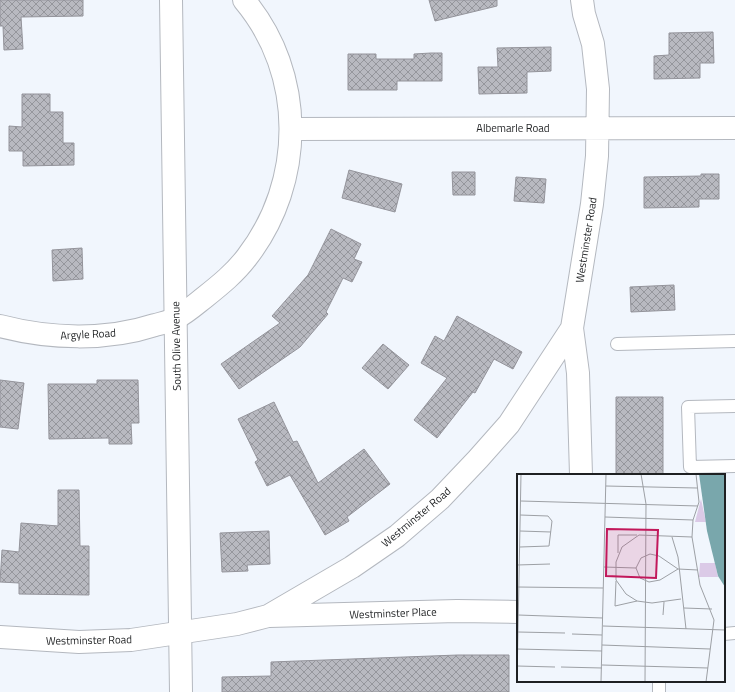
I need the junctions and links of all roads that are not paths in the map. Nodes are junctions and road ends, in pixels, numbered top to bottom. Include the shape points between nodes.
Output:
1 (171, 0) edge
2 (244, 0) edge
3 (582, 0) edge
4 (598, 127) junction
5 (735, 128) edge
6 (291, 129) junction
7 (175, 319) junction
8 (0, 326) edge
9 (572, 328) junction
10 (735, 341) edge
11 (617, 344) dead end
12 (735, 406) edge
13 (735, 466) edge
14 (581, 474) edge
15 (517, 612) edge
16 (268, 616) junction
17 (180, 632) junction
18 (735, 633) edge
19 (725, 634) edge
20 (0, 638) edge
21 (181, 692) edge

1 - 7 street, South Olive Avenue
2 - 6 street, Argyle Road via 269,38 281,67 289,97
3 - 4 street, Westminster Road via 593,44 598,89
4 - 5 street, Albemarle Road
4 - 6 street, Albemarle Road
4 - 9 street, Westminster Road via 592,204
6 - 7 street, Argyle Road via 286,174 278,204 264,232 246,258 225,281
7 - 8 street, Argyle Road via 141,330 96,336 46,336
7 - 17 street, South Olive Avenue
9 - 14 street via 578,373
9 - 16 street, Westminster Road via 509,424 440,499 397,536
10 - 11 lane
12 - 13 lane via 688,407 690,467
15 - 16 street, Westminster Place via 457,610
16 - 17 street, Westminster Road via 237,624
17 - 20 street, Westminster Road via 130,640 79,642
17 - 21 street, South Olive Avenue
18 - 19 lane

